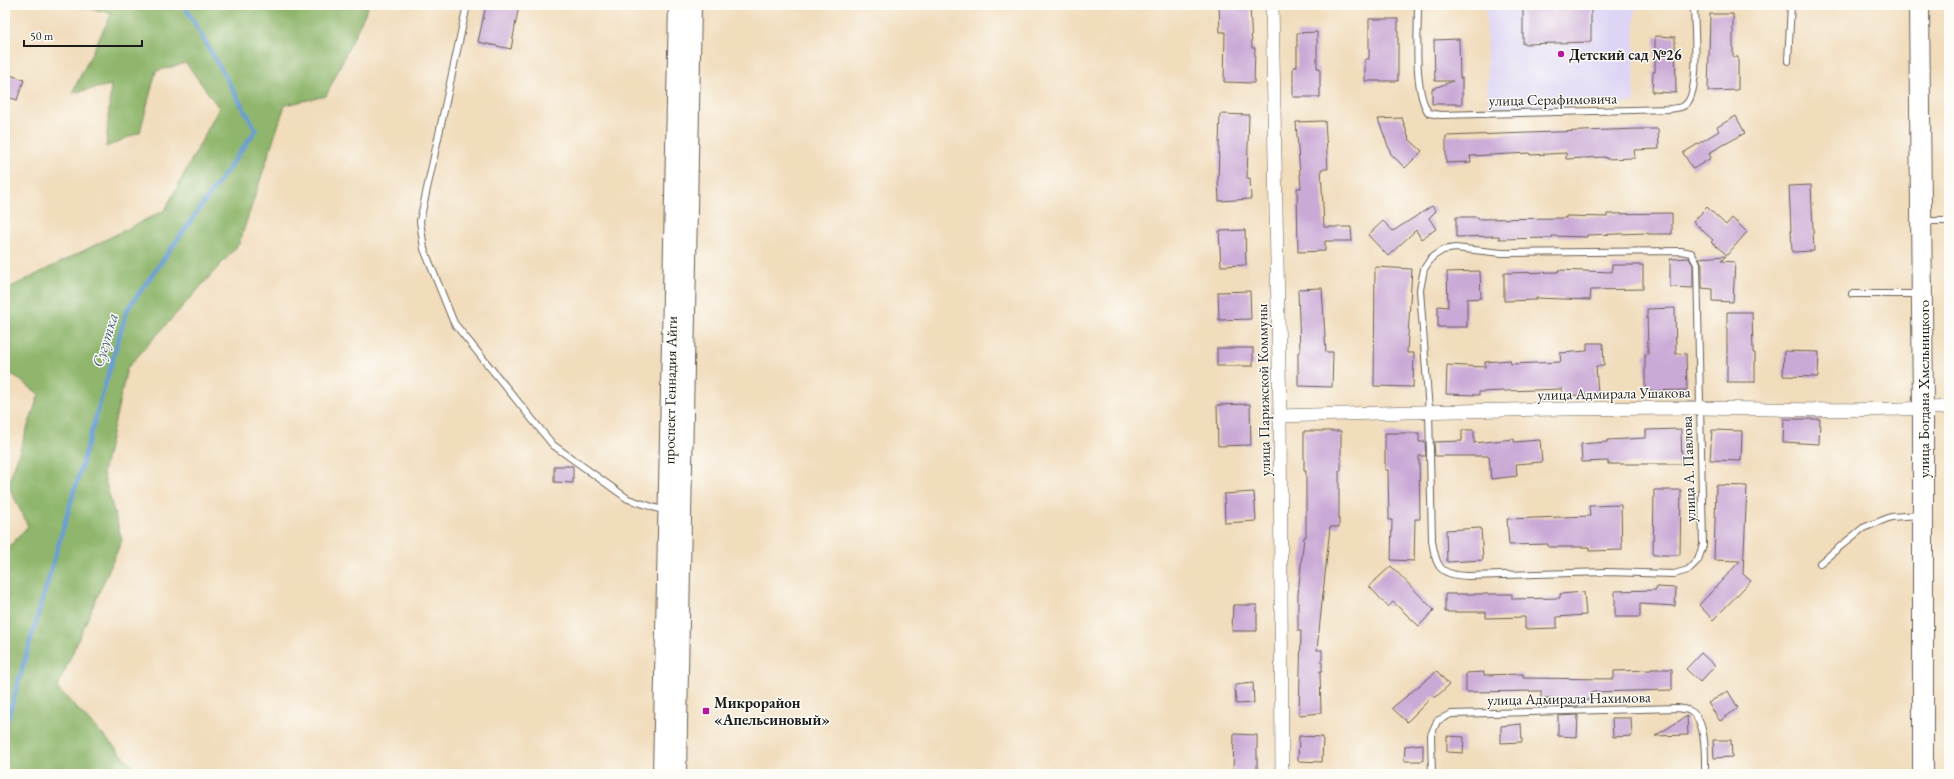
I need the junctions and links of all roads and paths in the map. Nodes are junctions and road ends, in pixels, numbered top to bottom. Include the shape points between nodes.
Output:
1 (467, 5) edge
2 (678, 5) edge
3 (692, 5) edge
4 (1272, 5) edge
5 (1418, 5) edge
6 (1694, 5) edge
7 (1791, 5) edge
8 (1919, 5) edge
9 (1788, 61) dead end
10 (1921, 221) junction
11 (1949, 221) edge
12 (1852, 294) dead end
13 (1922, 294) junction
14 (1949, 407) edge
15 (1699, 408) junction
16 (1923, 408) junction
17 (1429, 411) junction
18 (1280, 416) junction
19 (668, 512) junction
20 (1923, 515) junction
21 (1820, 563) dead end
22 (662, 774) edge
23 (676, 774) edge
24 (1282, 774) edge
25 (1432, 774) edge
26 (1706, 774) edge
27 (1923, 774) edge

1 - 19 lane via 420,221 424,249 454,323 553,445 628,499
2 - 19 main road, проспект Геннадия Айги
3 - 23 main road, проспект Геннадия Айги
4 - 18 street, улица Парижской Коммуны
5 - 6 lane, улица Серафимовича via 1420,85 1424,106 1429,113 1440,115 1670,109 1685,105 1692,96 1695,84
7 - 9 lane
8 - 10 main road, улица Богдана Хмельницкого
10 - 11 lane
10 - 13 main road, улица Богдана Хмельницкого
12 - 13 lane
13 - 16 main road, улица Богдана Хмельницкого
14 - 16 street, улица Адмирала Ушакова
15 - 16 street, улица Адмирала Ушакова
15 - 17 street, улица Адмирала Ушакова
15 - 17 lane, улица А. Павлова via 1703,545 1698,560 1688,570 1674,574 1607,572 1468,576 1451,575 1442,570 1434,555 1432,540
15 - 17 lane, улица А. Павлова via 1697,264 1692,253 1681,250 1502,253 1455,248 1443,250 1432,257 1424,268 1420,290
16 - 20 main road, улица Богдана Хмельницкого
17 - 18 street, улица Адмирала Ушакова
18 - 24 street, улица Парижской Коммуны
19 - 22 main road, проспект Геннадия Айги
20 - 21 lane via 1891,517 1863,528
20 - 27 main road, улица Богдана Хмельницкого
25 - 26 lane, улица Адмирала Нахимова via 1431,735 1437,721 1452,714 1678,708 1691,711 1699,721 1704,740

